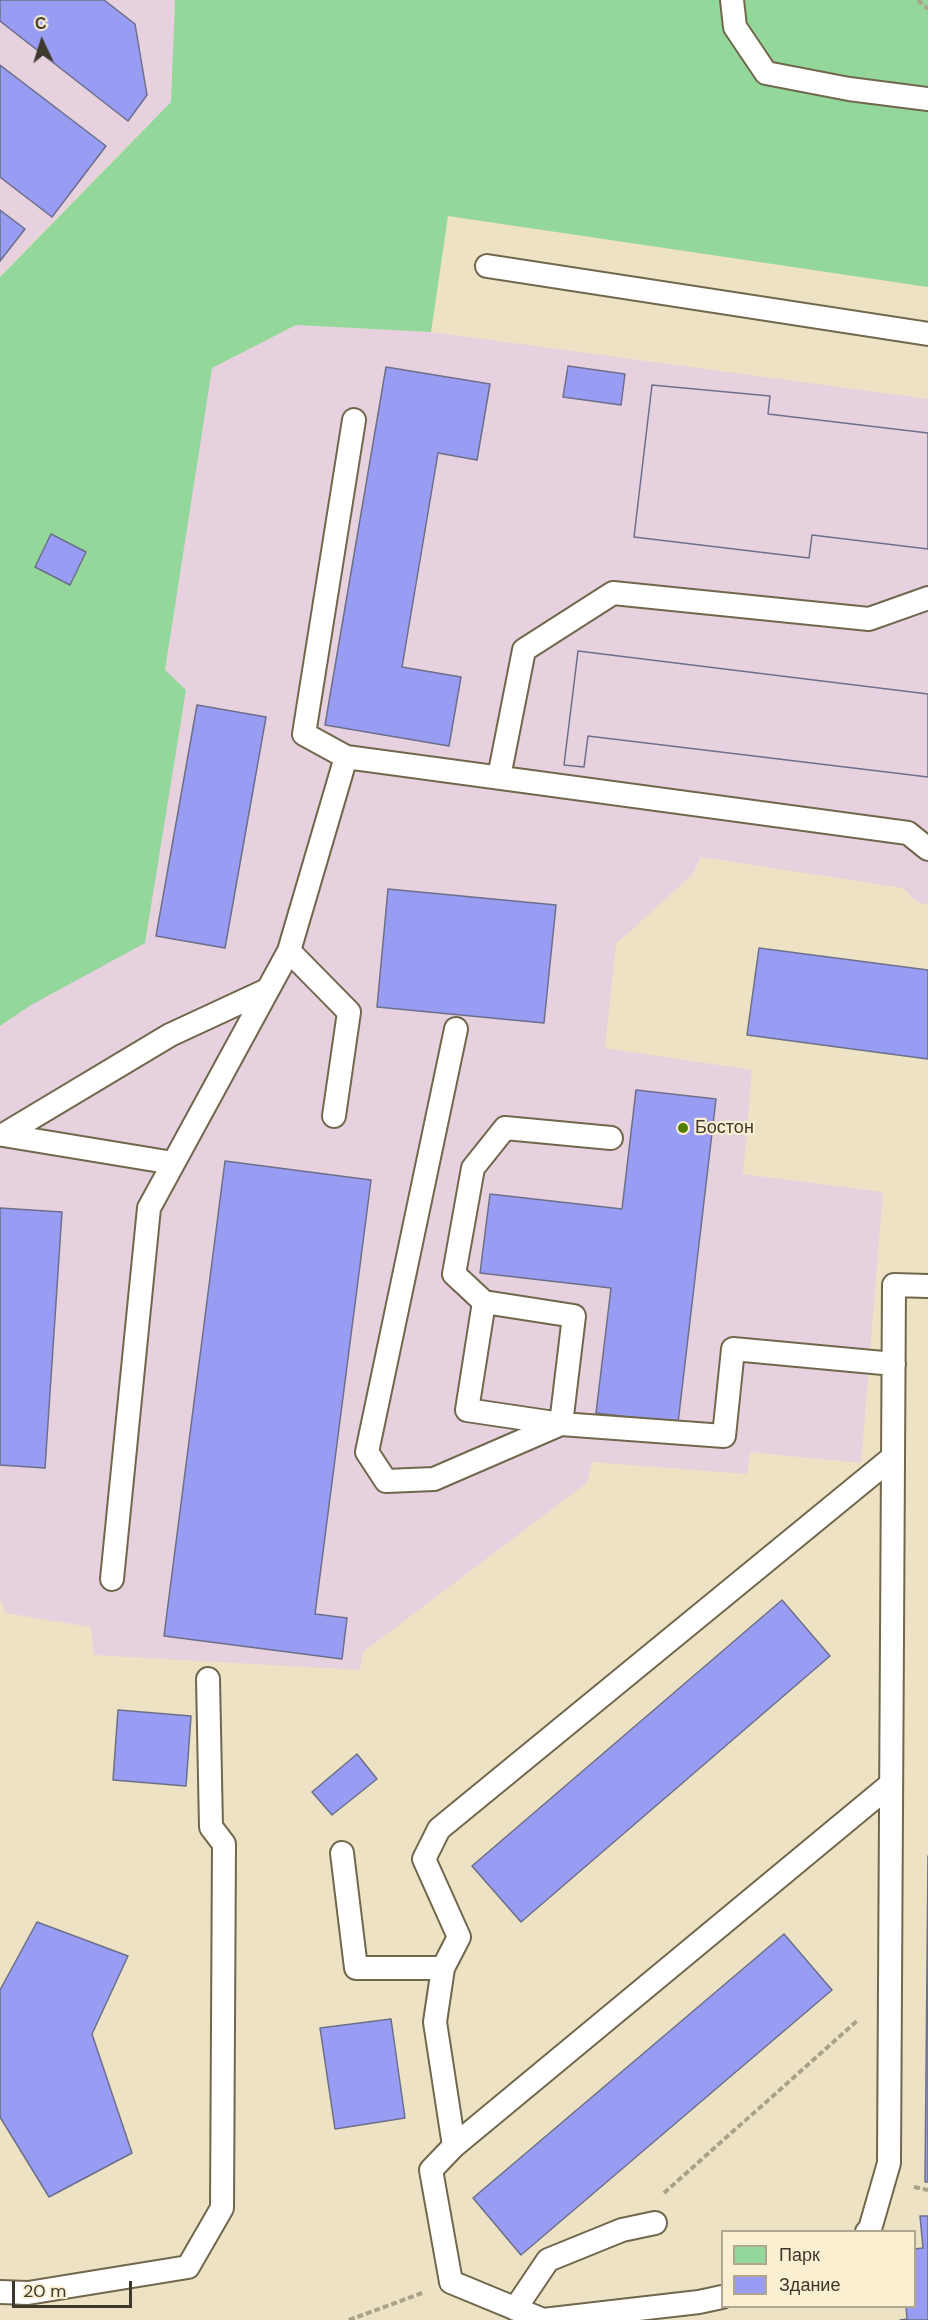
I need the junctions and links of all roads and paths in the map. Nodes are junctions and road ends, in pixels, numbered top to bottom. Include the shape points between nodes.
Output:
1 (732, 0) edge
2 (918, 0) edge
3 (928, 9) edge
4 (928, 101) edge
5 (487, 266) dead end
6 (928, 334) edge
7 (354, 420) dead end
8 (928, 598) edge
9 (346, 757) junction
10 (499, 777) junction
11 (928, 849) edge
12 (289, 951) junction
13 (267, 990) junction
14 (456, 1029) dead end
15 (334, 1116) dead end
16 (611, 1138) dead end
17 (173, 1163) junction
18 (928, 1286) edge
19 (484, 1302) junction
20 (894, 1364) junction
21 (561, 1424) junction
22 (893, 1457) junction
23 (112, 1579) dead end
24 (208, 1679) dead end
25 (891, 1784) junction
26 (342, 1853) dead end
27 (443, 1968) junction
28 (890, 1992) junction
29 (454, 2146) junction
30 (655, 2223) dead end
31 (622, 2230) junction
32 (869, 2230) edge
33 (451, 2282) junction
34 (0, 2292) edge
35 (721, 2297) edge
36 (515, 2309) junction
37 (349, 2320) edge

1 - 4 lane via 735,27 766,74
2 - 3 path
5 - 6 lane
7 - 9 lane via 304,734
8 - 10 lane via 869,619 612,593 524,650
9 - 10 lane
9 - 12 lane
10 - 11 lane via 908,833
12 - 13 lane
12 - 15 lane via 350,1012
13 - 17 lane
13 - 17 lane via 170,1035 3,1135
14 - 21 lane via 367,1452 386,1481 434,1479
16 - 19 lane via 505,1128 473,1168 454,1274
17 - 23 lane via 149,1208
18 - 20 lane via 894,1285
19 - 21 lane via 574,1316
19 - 21 lane via 467,1410
20 - 21 lane via 733,1349 724,1436
20 - 22 lane
22 - 25 lane
22 - 27 lane via 440,1829 424,1859 459,1937
24 - 34 lane via 211,1827 224,1844 222,2208 188,2267 28,2293
25 - 28 lane
25 - 29 lane
26 - 27 lane via 356,1968
27 - 29 lane via 435,2022
28 - 31 path
28 - 32 lane via 889,2163
29 - 33 lane via 431,2170
30 - 31 lane
31 - 36 lane via 548,2260
33 - 36 lane
33 - 37 path
35 - 36 lane via 543,2320

